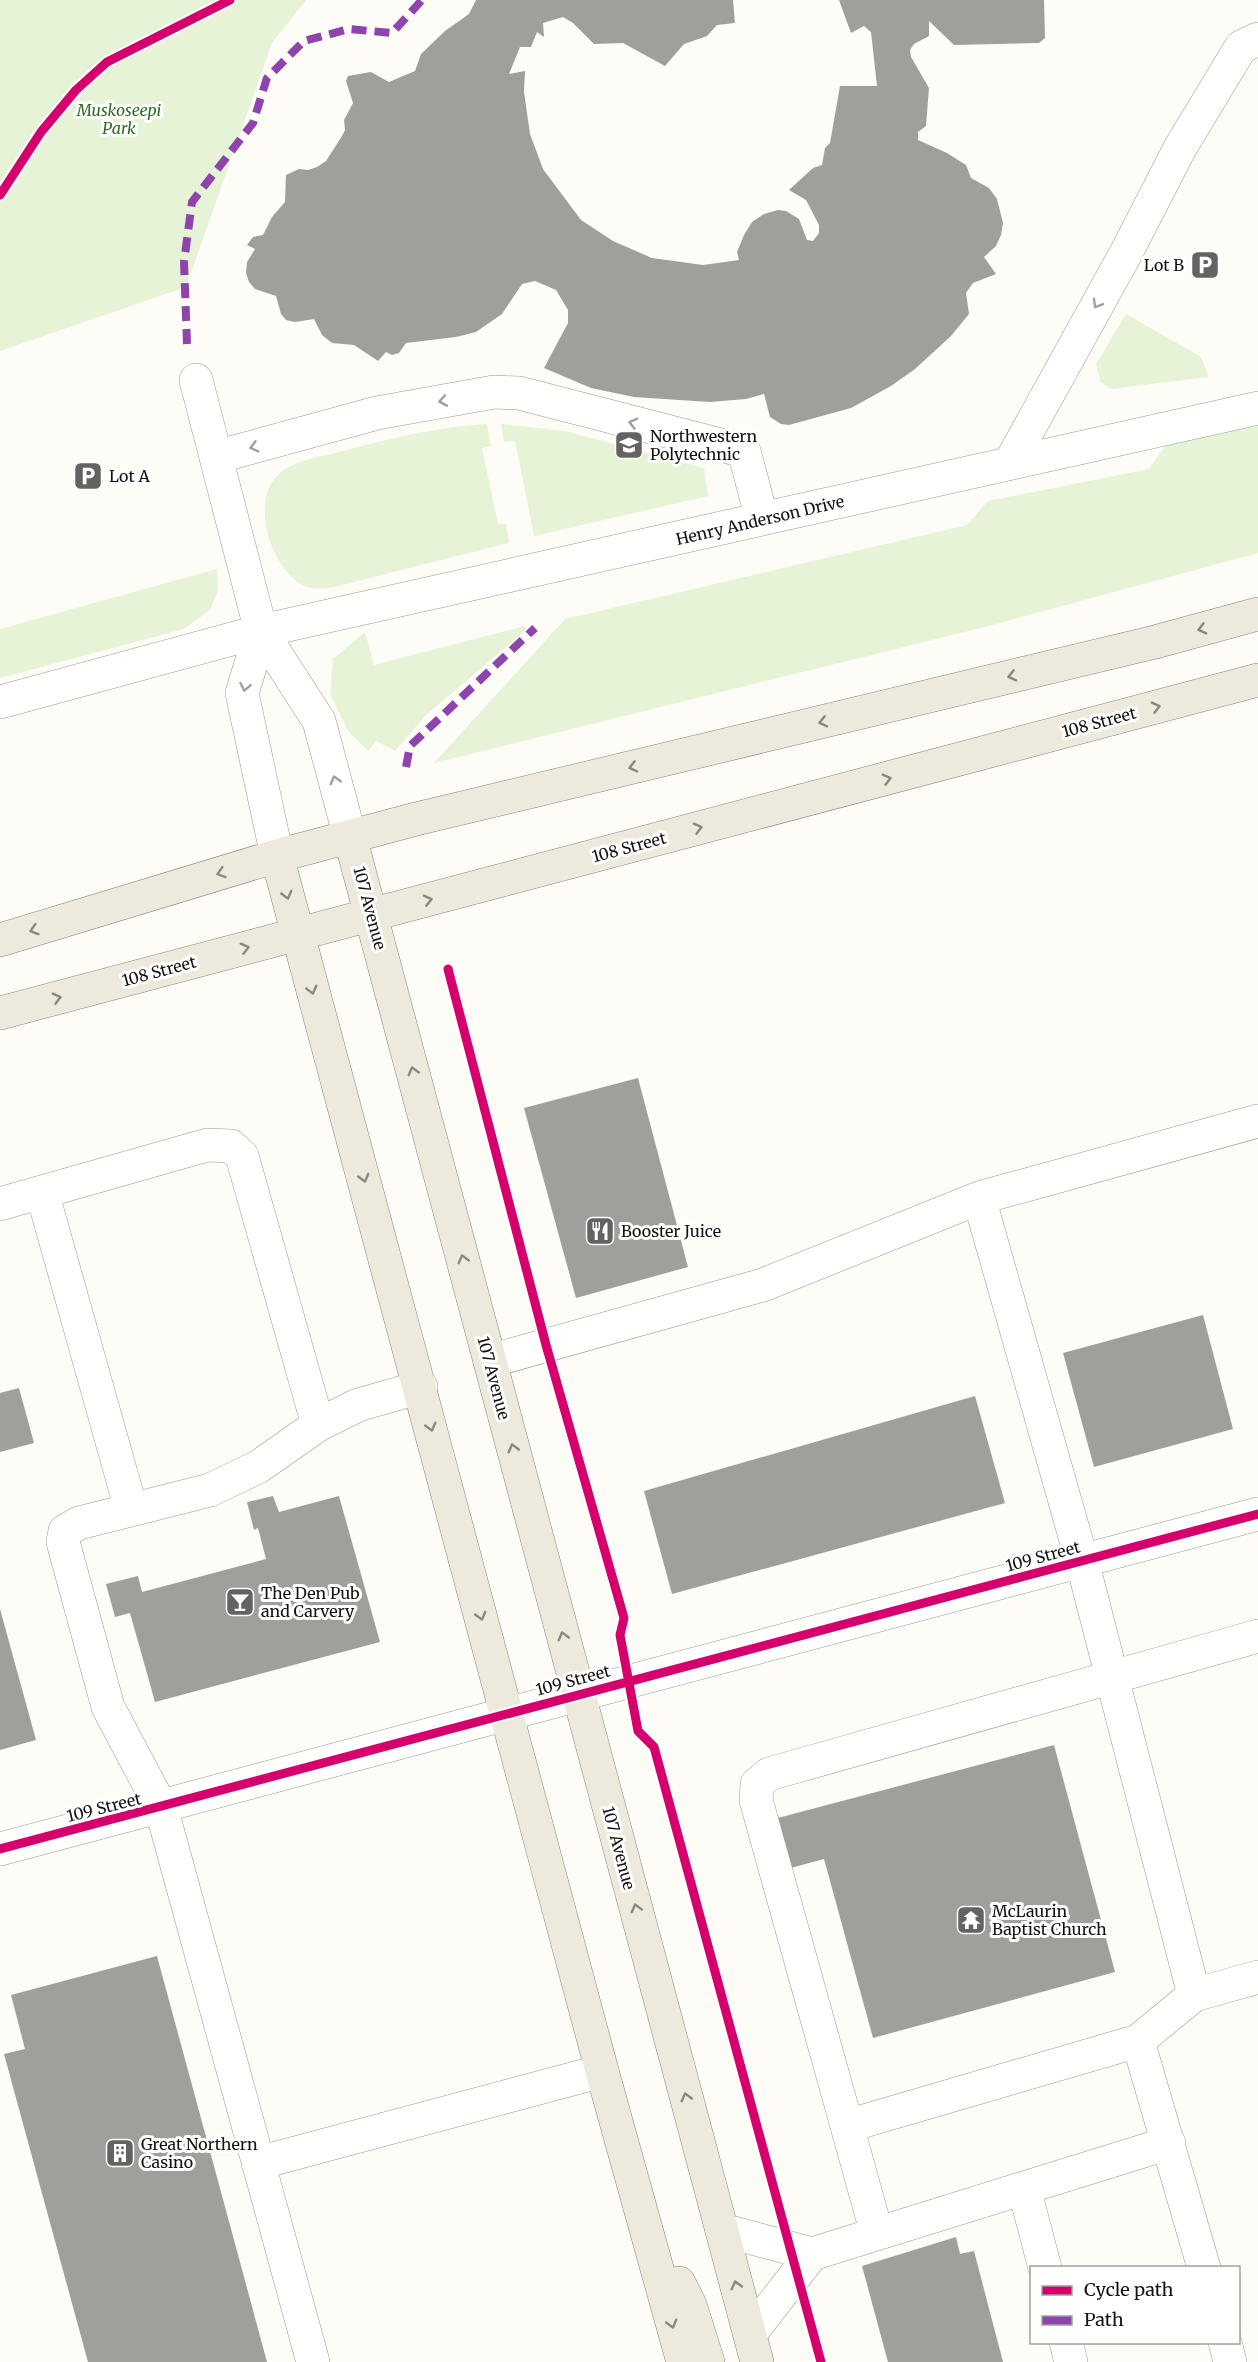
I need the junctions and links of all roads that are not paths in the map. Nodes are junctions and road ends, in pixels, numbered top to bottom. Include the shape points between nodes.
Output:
1 (1258, 39) edge
2 (196, 380) dead end
3 (1258, 408) edge
4 (216, 457) junction
5 (1010, 463) junction
6 (762, 519) junction
7 (1258, 614) edge
8 (261, 631) junction
9 (1258, 680) edge
10 (0, 702) edge
11 (350, 837) junction
12 (277, 856) junction
13 (372, 914) junction
14 (297, 934) junction
15 (0, 940) edge
16 (0, 1013) edge
17 (1258, 1121) edge
18 (42, 1192) junction
19 (979, 1198) junction
20 (0, 1204) edge
21 (489, 1361) junction
22 (421, 1388) junction
23 (318, 1425) junction
24 (131, 1509) junction
25 (1258, 1514) edge
26 (1082, 1561) junction
27 (1258, 1636) edge
28 (1112, 1676) junction
29 (578, 1693) junction
30 (507, 1713) junction
31 (161, 1807) junction
32 (0, 1849) edge
33 (1258, 1977) edge
34 (1194, 1995) junction
35 (1138, 2041) junction
36 (602, 2071) junction
37 (847, 2126) junction
38 (1169, 2144) junction
39 (258, 2163) junction
40 (1024, 2188) junction
41 (640, 2207) junction
42 (722, 2230) junction
43 (877, 2234) junction
44 (812, 2254) junction
45 (1045, 2266) edge
46 (1203, 2266) edge
47 (1066, 2344) edge
48 (1225, 2344) edge
49 (753, 2348) edge
50 (313, 2362) edge
51 (683, 2362) edge
52 (708, 2362) edge
53 (1071, 2362) edge
54 (1230, 2362) edge

1 -> 5 street via 1242,47 1218,84 1152,198 1126,253
2 - 4 street
3 - 5 street, Henry Anderson Drive
6 -> 4 street via 744,451 519,393 494,392 377,413
4 - 8 street
5 - 6 street, Henry Anderson Drive
6 - 8 street, Henry Anderson Drive
7 -> 11 main road
8 - 10 street, Henry Anderson Drive
11 -> 8 street, 107 Avenue via 319,721
8 -> 12 street via 242,693
13 -> 9 main road, 108 Street
11 - 12 main road
11 - 13 main road, 107 Avenue
12 -> 14 main road
12 -> 15 main road
13 - 14 main road, 108 Street
21 -> 13 main road, 107 Avenue
16 -> 14 main road, 108 Street
14 -> 22 main road
17 - 19 street
18 - 20 street
18 - 23 street via 207,1144 231,1146 242,1156
18 - 24 street
19 - 21 street via 763,1285
19 - 26 street
29 -> 21 main road, 107 Avenue
22 - 23 street via 358,1406
22 -> 30 main road
23 - 24 street via 258,1467 210,1490
24 - 31 street via 79,1523 65,1531 63,1542 108,1707
25 - 26 street, 109 Street
26 - 28 street
26 - 29 street, 109 Street
27 - 28 street
28 - 34 street
28 - 37 street via 770,1774 757,1784 756,1800
29 - 30 street, 109 Street
42 -> 29 main road, 107 Avenue
30 - 31 street, 109 Street
30 - 36 main road
31 - 32 street, 109 Street
31 - 39 street
33 - 34 street
34 - 35 street
35 - 37 street
35 - 38 street
36 - 39 street
36 - 41 main road
37 - 43 street
38 - 40 street
38 - 46 street
39 - 50 street
40 - 43 street
40 - 45 street
41 -> 51 main road
41 - 52 main road via 690,2305
42 - 44 street
49 -> 42 main road, 107 Avenue
43 - 44 street
44 - 49 street
47 - 53 street
48 - 54 street

